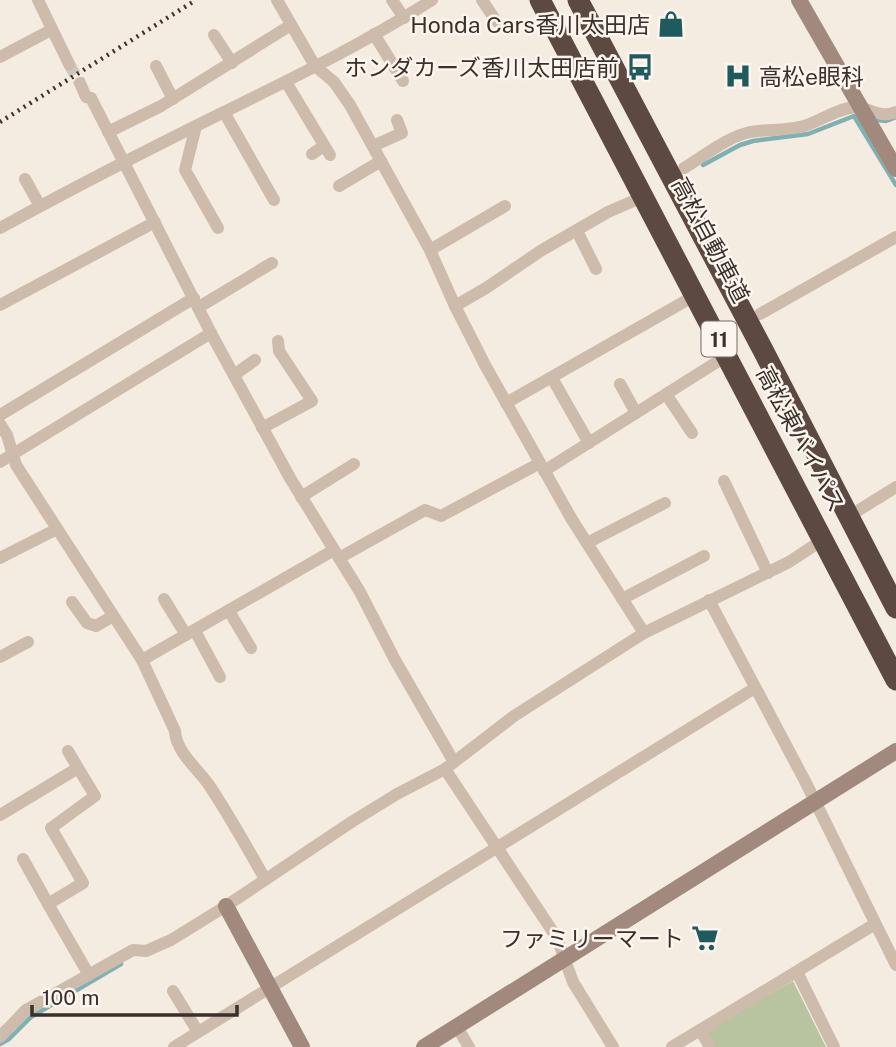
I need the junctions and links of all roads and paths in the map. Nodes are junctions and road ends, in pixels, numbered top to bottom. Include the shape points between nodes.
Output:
1 (38, 0) edge
2 (277, 0) edge
3 (392, 0) edge
4 (432, 0) edge
5 (482, 0) edge
6 (540, 0) edge
7 (555, 0) edge
8 (578, 0) edge
9 (594, 0) edge
10 (799, 0) edge
11 (404, 18) junction
12 (496, 21) dead end
13 (291, 25) junction
14 (51, 30) junction
15 (374, 34) junction
16 (214, 35) dead end
17 (0, 57) edge
18 (232, 63) junction
19 (69, 64) tunnel mouth
20 (156, 66) dead end
21 (315, 66) junction
22 (403, 81) dead end
23 (286, 82) junction
24 (79, 83) tunnel mouth
25 (173, 99) junction
26 (860, 108) junction
27 (224, 112) junction
28 (896, 112) edge
29 (397, 120) dead end
30 (196, 127) junction
31 (108, 132) junction
32 (373, 146) junction
33 (312, 153) dead end
34 (381, 161) junction
35 (123, 163) junction
36 (684, 169) junction
37 (896, 169) edge
38 (25, 179) dead end
39 (339, 186) dead end
40 (645, 196) junction
41 (274, 200) dead end
42 (40, 206) junction
43 (505, 206) dead end
44 (155, 222) junction
45 (0, 228) edge
46 (218, 228) dead end
47 (578, 231) junction
48 (896, 237) edge
49 (430, 250) junction
50 (272, 263) dead end
51 (596, 269) dead end
52 (696, 295) junction
53 (196, 303) junction
54 (0, 305) edge
55 (455, 306) junction
56 (760, 314) junction
57 (211, 333) junction
58 (278, 341) dead end
59 (728, 355) junction
60 (255, 360) dead end
61 (234, 375) junction
62 (552, 378) junction
63 (620, 384) dead end
64 (666, 394) junction
65 (506, 403) junction
66 (636, 413) junction
67 (0, 415) edge
68 (0, 424) edge
69 (262, 428) junction
70 (692, 433) dead end
71 (589, 443) junction
72 (13, 455) junction
73 (0, 462) edge
74 (354, 464) dead end
75 (542, 467) junction
76 (724, 481) dead end
77 (896, 488) edge
78 (301, 497) junction
79 (665, 503) dead end
80 (859, 510) junction
81 (57, 529) junction
82 (824, 539) junction
83 (587, 543) junction
84 (336, 554) junction
85 (704, 556) dead end
86 (0, 558) edge
87 (768, 573) junction
88 (896, 579) edge
89 (164, 599) dead end
90 (622, 599) junction
91 (709, 600) junction
92 (72, 602) dead end
93 (896, 608) edge
94 (229, 611) junction
95 (113, 616) junction
96 (190, 633) junction
97 (644, 633) junction
98 (28, 642) dead end
99 (251, 648) dead end
100 (896, 655) edge
101 (0, 657) edge
102 (142, 660) junction
103 (220, 677) dead end
104 (896, 680) edge
105 (755, 688) junction
106 (68, 751) dead end
107 (896, 751) edge
108 (449, 765) junction
109 (78, 768) junction
110 (814, 801) junction
111 (0, 815) edge
112 (496, 847) junction
113 (23, 859) dead end
114 (265, 879) junction
115 (48, 904) junction
116 (226, 906) junction
117 (875, 924) junction
118 (565, 960) junction
119 (896, 965) edge
120 (797, 972) junction
121 (89, 975) junction
122 (269, 988) junction
123 (173, 991) dead end
124 (457, 1027) junction
125 (701, 1030) junction
126 (198, 1032) junction
127 (0, 1037) edge
128 (174, 1047) edge
129 (302, 1047) edge
130 (424, 1047) edge
131 (469, 1047) edge
132 (613, 1047) edge
133 (672, 1047) edge
134 (710, 1047) edge
135 (834, 1047) edge

1 - 14 street
2 - 13 street
3 - 11 street
4 - 11 street
5 - 12 street
6 - 40 highway, 高松東バイパス / 11
7 - 100 highway, 高松自動車道
8 - 93 highway, 高松自動車道
9 - 36 highway, 高松東バイパス / 11
10 - 26 street
11 - 15 street
13 - 18 street
13 - 21 street
14 - 17 street
14 - 19 street
15 - 21 street
15 - 22 street
16 - 18 street
18 - 25 street
20 - 25 street
21 - 23 street
21 - 32 street via 334,82
23 - 27 street
23 - 33 street via 327,151
24 - 31 street
25 - 31 street
26 - 28 street via 888,116
26 - 36 street via 850,107 803,126 750,132
26 - 37 street
27 - 30 street
27 - 41 street
29 - 32 street via 402,133
30 - 35 street
30 - 46 street via 185,170
31 - 35 street
32 - 34 street
34 - 39 street
34 - 49 street
35 - 42 street
35 - 44 street
36 - 56 highway, 高松東バイパス / 11
38 - 42 street
40 - 47 street
40 - 52 highway, 高松東バイパス / 11
42 - 45 street
43 - 49 street
44 - 53 street
44 - 54 street
47 - 51 street
47 - 55 street
48 - 56 street
49 - 55 street
50 - 53 street
52 - 59 highway, 高松東バイパス / 11
52 - 62 street
53 - 57 street
53 - 67 street
55 - 65 street
56 - 80 highway, 高松東バイパス / 11
57 - 61 street
57 - 72 street
58 - 69 street via 279,351 312,401
59 - 64 street
59 - 82 highway, 高松東バイパス / 11
60 - 61 street
61 - 69 street
62 - 65 street
62 - 71 street
63 - 66 street
64 - 66 street
64 - 70 street
65 - 75 street
66 - 71 street
68 - 72 street
69 - 78 street
71 - 75 street
72 - 73 street
72 - 81 street
74 - 78 street
75 - 83 street
75 - 84 street via 441,516 425,510
76 - 87 street
77 - 80 street
78 - 84 street
79 - 83 street
80 - 88 highway, 高松東バイパス / 11
81 - 86 street
81 - 95 street
82 - 87 street
82 - 104 highway, 高松東バイパス / 11
83 - 90 street
84 - 94 street
84 - 108 street
85 - 90 street
87 - 91 street
89 - 96 street
90 - 97 street
91 - 97 street
91 - 105 street
92 - 95 street via 87,623 96,626
94 - 96 street
94 - 99 street
95 - 102 street
96 - 102 street
96 - 103 street
97 - 108 street via 514,716
98 - 101 street
102 - 114 street via 176,738
105 - 110 street
105 - 112 street
106 - 109 street
107 - 110 street
108 - 112 street
108 - 114 street via 397,793
109 - 111 street
109 - 115 street via 95,796 51,828 83,883
110 - 117 street
110 - 118 street
112 - 118 street via 557,938
112 - 122 street
113 - 115 street
114 - 116 street
115 - 121 street
116 - 121 street via 171,940 146,951 133,950
116 - 122 street
117 - 119 street
117 - 120 street
118 - 124 street
118 - 132 street via 573,982
120 - 125 street
120 - 135 street
121 - 127 street via 26,1010
122 - 126 street
122 - 129 street
123 - 126 street
124 - 130 street
124 - 131 street
125 - 133 street
125 - 134 street
126 - 128 street

